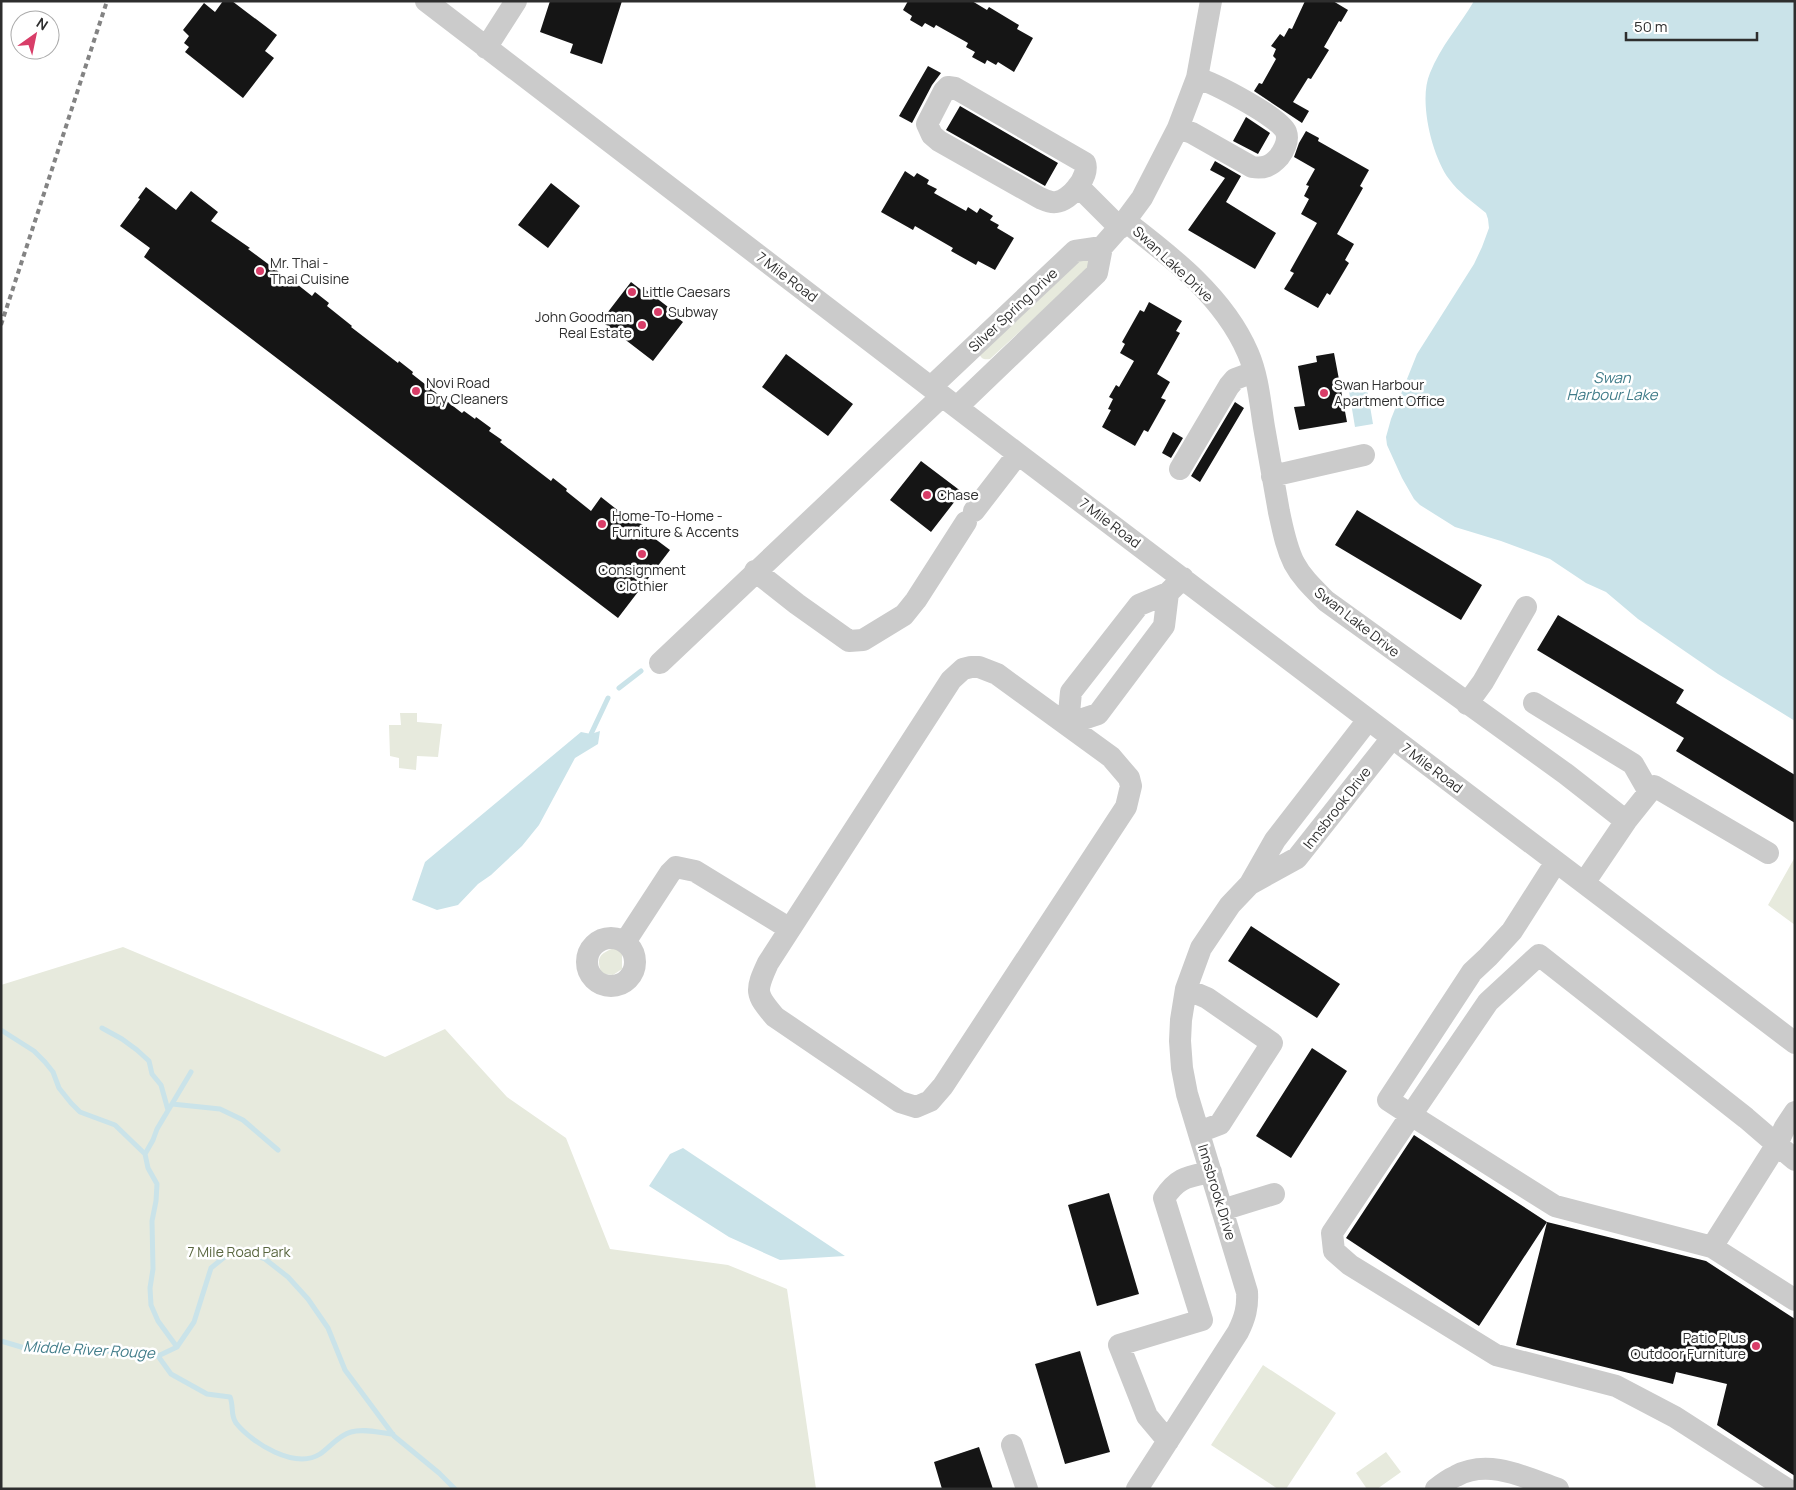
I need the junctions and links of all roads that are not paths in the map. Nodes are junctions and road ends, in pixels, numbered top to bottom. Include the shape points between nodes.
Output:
1 (426, 1) edge
2 (516, 1) edge
3 (1211, 1) edge
4 (448, 8) edge
5 (486, 48) junction
6 (1197, 78) junction
7 (1178, 128) junction
8 (1078, 186) junction
9 (1122, 225) junction
10 (1102, 246) junction
11 (1254, 372) junction
12 (943, 397) junction
13 (1018, 454) junction
14 (1364, 454) dead end
15 (1180, 469) dead end
16 (1272, 476) junction
17 (756, 571) junction
18 (1176, 585) junction
19 (1526, 607) dead end
20 (660, 663) dead end
21 (1534, 703) dead end
22 (1467, 704) junction
23 (1368, 720) junction
24 (1068, 724) junction
25 (1392, 738) junction
26 (1649, 792) junction
27 (1626, 821) junction
28 (1768, 853) dead end
29 (1556, 862) junction
30 (1584, 883) junction
31 (1250, 884) junction
32 (790, 929) junction
33 (625, 942) dead end
34 (1186, 988) junction
35 (1795, 1043) edge
36 (1795, 1112) edge
37 (1411, 1115) junction
38 (1199, 1132) junction
39 (1777, 1144) junction
40 (1795, 1160) edge
41 (1211, 1172) junction
42 (1274, 1194) dead end
43 (1222, 1210) junction
44 (1712, 1247) junction
45 (1795, 1300) edge
46 (1168, 1441) junction
47 (1012, 1445) dead end
48 (1478, 1479) edge
49 (1027, 1489) edge
50 (1137, 1489) edge
51 (1436, 1489) edge
52 (1558, 1489) edge
53 (1787, 1489) edge

1 - 4 street, 7 Mile Road
2 - 5 street
3 - 6 street
4 - 5 street, 7 Mile Road
5 - 12 street, 7 Mile Road
6 - 7 street
6 - 7 street via 1223,89 1277,121 1287,135 1286,145 1269,166 1258,168
7 - 9 street via 1142,198
8 - 8 street via 1086,172 1085,163 955,88 946,88 927,124 932,135 1049,202 1064,200
8 - 9 street, Swan Lake Drive
9 - 10 street
9 - 11 street, Swan Lake Drive via 1173,260 1203,288 1240,339
10 - 12 street, Silver Spring Drive via 1075,252
10 - 12 street via 1097,273
11 - 15 street via 1235,379 1229,386
11 - 16 street, Swan Lake Drive
12 - 13 street, 7 Mile Road
12 - 17 street
13 - 17 street via 970,516 904,615 863,640 849,641
13 - 18 street, 7 Mile Road
14 - 16 street
16 - 22 street, Swan Lake Drive via 1286,543 1308,584 1326,601
17 - 20 street
18 - 23 street, 7 Mile Road
18 - 24 street via 1164,626 1098,714
18 - 24 street via 1139,605 1071,692
19 - 22 street
21 - 26 street via 1632,764
22 - 27 street, Swan Lake Drive
23 - 25 street, 7 Mile Road
23 - 31 street, Innsbrook Drive via 1275,840
24 - 32 street via 997,674 979,667 963,669 952,680
24 - 32 street via 1111,757 1129,778 1131,786 1126,807 930,1101 916,1107 900,1102 776,1017 760,1000 759,984
25 - 29 street, 7 Mile Road
25 - 31 street, Innsbrook Drive via 1297,858
26 - 27 street
26 - 28 street via 1654,786
27 - 30 street
29 - 30 street, 7 Mile Road
29 - 37 street via 1512,931 1472,972 1388,1100
30 - 35 street, 7 Mile Road
31 - 34 street, Innsbrook Drive via 1210,932
32 - 33 street via 695,870 676,867
34 - 38 street, Innsbrook Drive via 1180,1027 1182,1068
34 - 38 street via 1207,998 1272,1043 1220,1124
36 - 39 street
37 - 39 street via 1488,1002 1539,955
37 - 44 street via 1554,1206
37 - 53 street via 1332,1234 1334,1251 1350,1265 1496,1355 1616,1386 1675,1417
38 - 41 street, Innsbrook Drive
39 - 40 street
39 - 44 street
41 - 43 street, Innsbrook Drive
41 - 46 street via 1183,1178 1170,1188 1164,1198 1202,1320 1120,1345 1147,1416
42 - 43 street
43 - 46 street, Innsbrook Drive via 1247,1292 1247,1311 1238,1332
44 - 45 street
46 - 50 street, Innsbrook Drive
47 - 49 street
48 - 51 street via 1456,1475
48 - 52 street via 1492,1468

